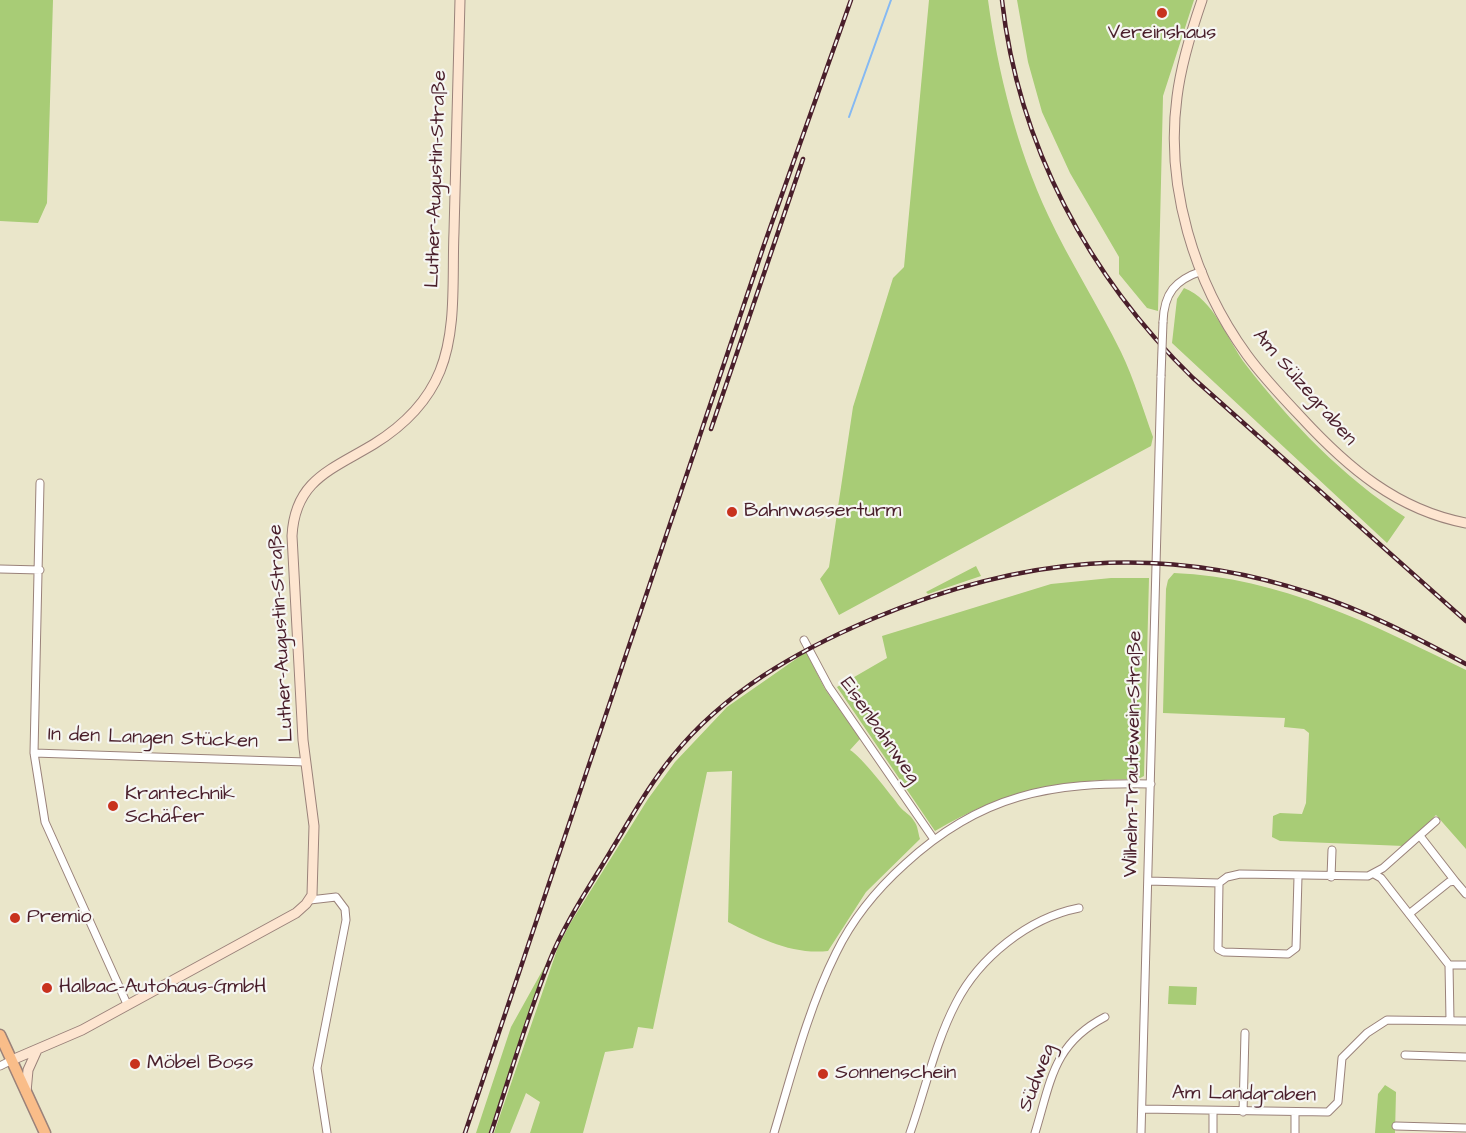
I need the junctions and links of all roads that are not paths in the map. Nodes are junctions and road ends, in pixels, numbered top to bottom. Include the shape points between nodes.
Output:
1 (460, 0) edge
2 (1202, 0) edge
3 (1202, 270) junction
4 (40, 483) dead end
5 (1466, 523) edge
6 (0, 569) edge
7 (40, 570) junction
8 (804, 640) dead end
9 (34, 753) junction
10 (306, 762) junction
11 (1151, 784) junction
12 (1436, 821) dead end
13 (1420, 836) junction
14 (933, 837) junction
15 (1332, 850) dead end
16 (1374, 874) junction
17 (1298, 877) junction
18 (1331, 877) junction
19 (1148, 881) junction
20 (1455, 881) junction
21 (1219, 883) junction
22 (1466, 894) edge
23 (309, 900) junction
24 (1079, 908) dead end
25 (1409, 914) junction
26 (1449, 965) junction
27 (1466, 965) edge
28 (127, 1004) junction
29 (1105, 1017) dead end
30 (1449, 1020) junction
31 (1466, 1021) edge
32 (1245, 1033) dead end
33 (0, 1035) edge
34 (37, 1050) junction
35 (1405, 1055) dead end
36 (1466, 1057) edge
37 (12, 1060) junction
38 (0, 1066) edge
39 (26, 1092) junction
40 (1142, 1109) junction
41 (1214, 1111) junction
42 (1243, 1112) junction
43 (1295, 1114) junction
44 (1396, 1126) dead end
45 (1466, 1128) edge
46 (45, 1133) edge
47 (327, 1133) edge
48 (774, 1133) edge
49 (910, 1133) edge
50 (1035, 1133) edge
51 (1141, 1133) edge
52 (1213, 1133) edge
53 (1295, 1133) edge

1 - 10 street, Luther-Augustin-Straße via 452,305 444,360 430,392 408,419 321,474 306,490 294,514 293,556
2 - 3 street, Am Sülzegraben via 1183,60 1174,141 1180,204
3 - 5 street, Am Sülzegraben via 1246,354 1328,447 1387,493 1421,510
3 - 11 street, Wilhelm-Trautewein-Straße, bridge via 1183,278 1174,288 1163,322
4 - 7 street, In den Langen Stücken
6 - 7 street
7 - 9 street, In den Langen Stücken
8 - 14 street, Eisenbahnweg via 829,687
9 - 10 street, In den Langen Stücken
9 - 28 street, In den Langen Stücken via 45,822
10 - 23 street, Luther-Augustin-Straße via 315,833 314,884
11 - 14 street via 1047,789 992,805
11 - 19 street, Wilhelm-Trautewein-Straße
12 - 13 street
13 - 16 street
13 - 20 street
14 - 48 street via 872,896 837,952 819,992
15 - 18 street
16 - 18 street
16 - 25 street
17 - 18 street
17 - 21 street via 1240,874
17 - 21 street via 1296,948 1288,954 1218,949
19 - 21 street
19 - 40 street, Wilhelm-Trautewein-Straße
20 - 22 street
20 - 25 street
23 - 28 street via 296,913
23 - 47 street via 336,897 345,909 345,936 317,1068
24 - 49 street via 1038,922 994,954 974,976 946,1026
25 - 26 street
26 - 27 street
26 - 30 street
28 - 34 street
29 - 50 street, Südweg via 1084,1027 1067,1044 1055,1067
30 - 31 street, Am Landgraben
30 - 43 street, Am Landgraben via 1387,1020 1353,1043 1342,1058 1335,1107 1324,1113
32 - 42 street
33 - 37 main road
34 - 37 street
34 - 39 street via 28,1070
35 - 36 street
37 - 38 street
37 - 39 main road
39 - 46 main road
40 - 41 street, Am Landgraben
40 - 51 street, Wilhelm-Trautewein-Straße
41 - 42 street, Am Landgraben
41 - 52 street
42 - 43 street, Am Landgraben
43 - 53 street
44 - 45 street

